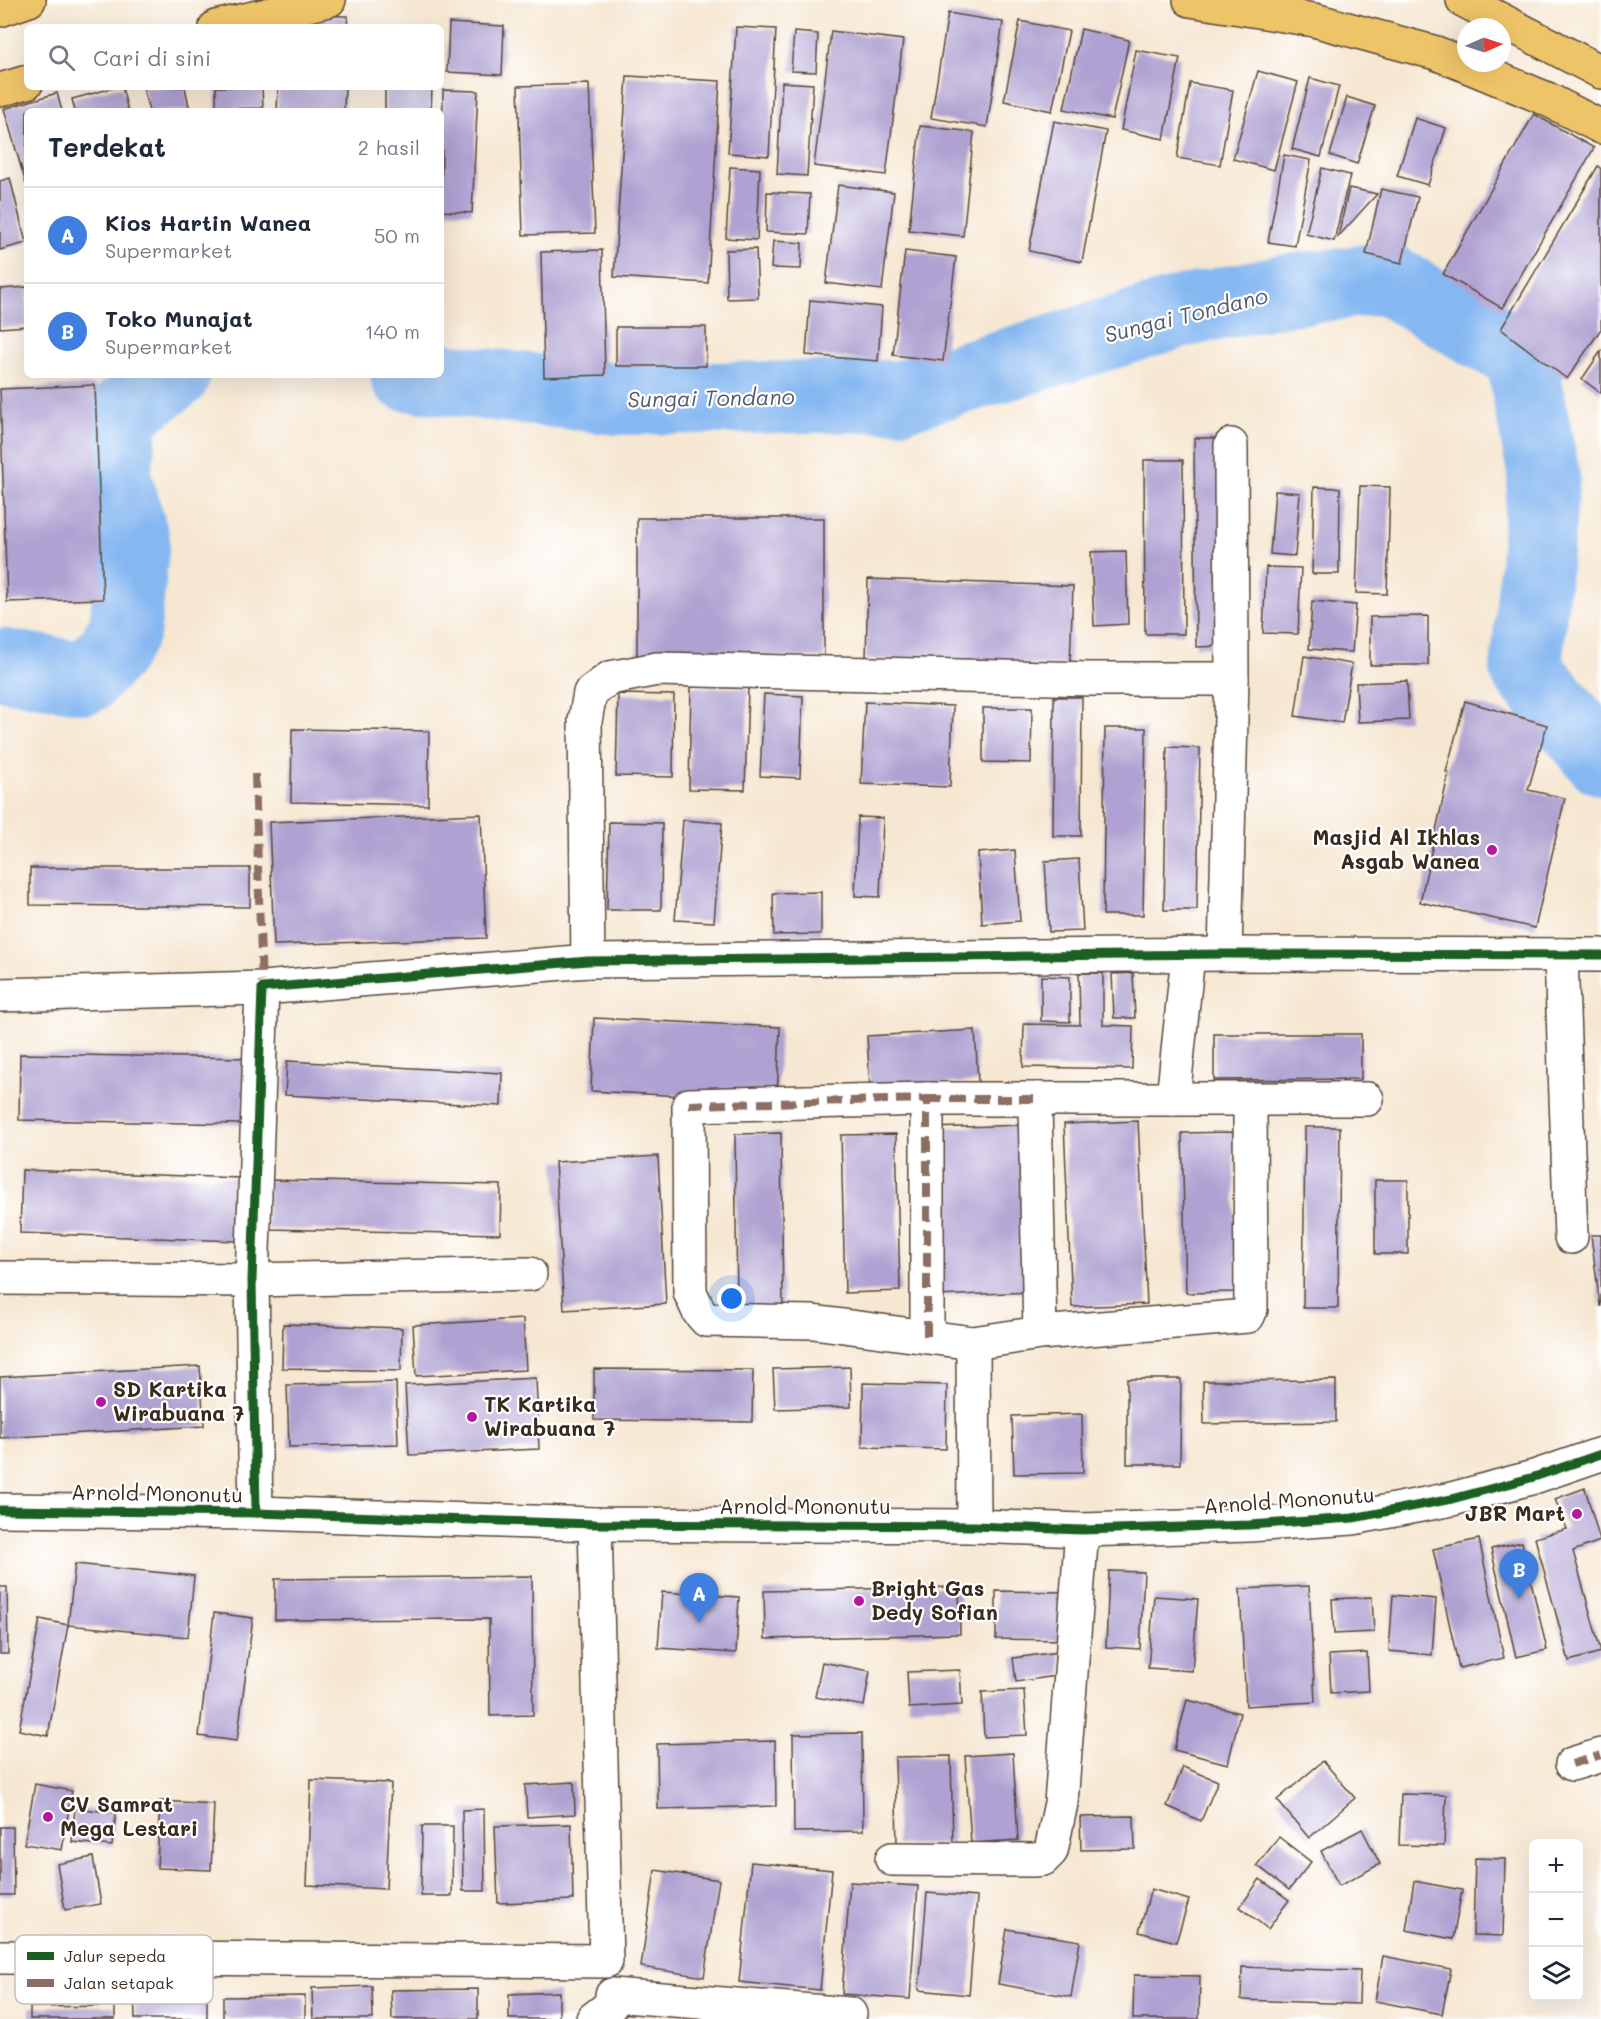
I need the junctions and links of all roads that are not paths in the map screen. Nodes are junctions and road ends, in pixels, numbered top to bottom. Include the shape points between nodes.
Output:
1 (29, 0) edge
2 (329, 0) edge
3 (1190, 0) edge
4 (1462, 0) edge
5 (0, 10) edge
6 (229, 24) edge
7 (1601, 72) edge
8 (24, 83) edge
9 (0, 90) edge
10 (1601, 127) edge
11 (1232, 445) dead end
12 (1232, 679) junction
13 (1225, 954) junction
14 (1188, 955) junction
15 (1561, 955) junction
16 (1601, 955) edge
17 (588, 961) junction
18 (262, 988) junction
19 (0, 995) edge
20 (927, 1099) junction
21 (1037, 1099) junction
22 (1173, 1099) junction
23 (1367, 1099) dead end
24 (1250, 1101) junction
25 (1571, 1237) dead end
26 (530, 1274) dead end
27 (0, 1278) edge
28 (252, 1280) junction
29 (1040, 1333) junction
30 (927, 1337) junction
31 (973, 1344) junction
32 (1601, 1454) edge
33 (0, 1510) edge
34 (256, 1513) junction
35 (595, 1524) junction
36 (974, 1526) junction
37 (1082, 1530) junction
38 (892, 1859) dead end
39 (0, 1957) edge
40 (15, 1957) edge
41 (213, 1958) edge
42 (606, 1961) junction
43 (606, 2010) edge
44 (850, 2014) dead end

1 - 5 highway
2 - 6 highway
3 - 10 highway via 1314,20 1436,53 1547,99
4 - 7 highway
8 - 9 highway
11 - 12 street
12 - 13 street
12 - 17 street via 657,669 610,678 590,693 585,721
13 - 14 street
13 - 15 street
14 - 17 street
14 - 22 street
15 - 16 street
15 - 25 street
17 - 18 street
18 - 19 street
18 - 28 street
20 - 21 street
20 - 30 street
20 - 30 street via 689,1105 690,1292 706,1320 813,1322
21 - 22 street
21 - 29 street
22 - 24 street
23 - 24 street
24 - 29 street via 1248,1316
26 - 28 street
27 - 28 street
28 - 34 street
29 - 31 street
30 - 31 street
31 - 36 street
32 - 37 street, Arnold Mononutu via 1534,1478 1353,1518
33 - 34 street, Arnold Mononutu
34 - 35 street, Arnold Mononutu
35 - 36 street, Arnold Mononutu
35 - 42 street
36 - 37 street, Arnold Mononutu
37 - 38 street via 1061,1803 1051,1851 1043,1859 1033,1860
39 - 40 street
41 - 42 street
42 - 43 street
43 - 44 street

